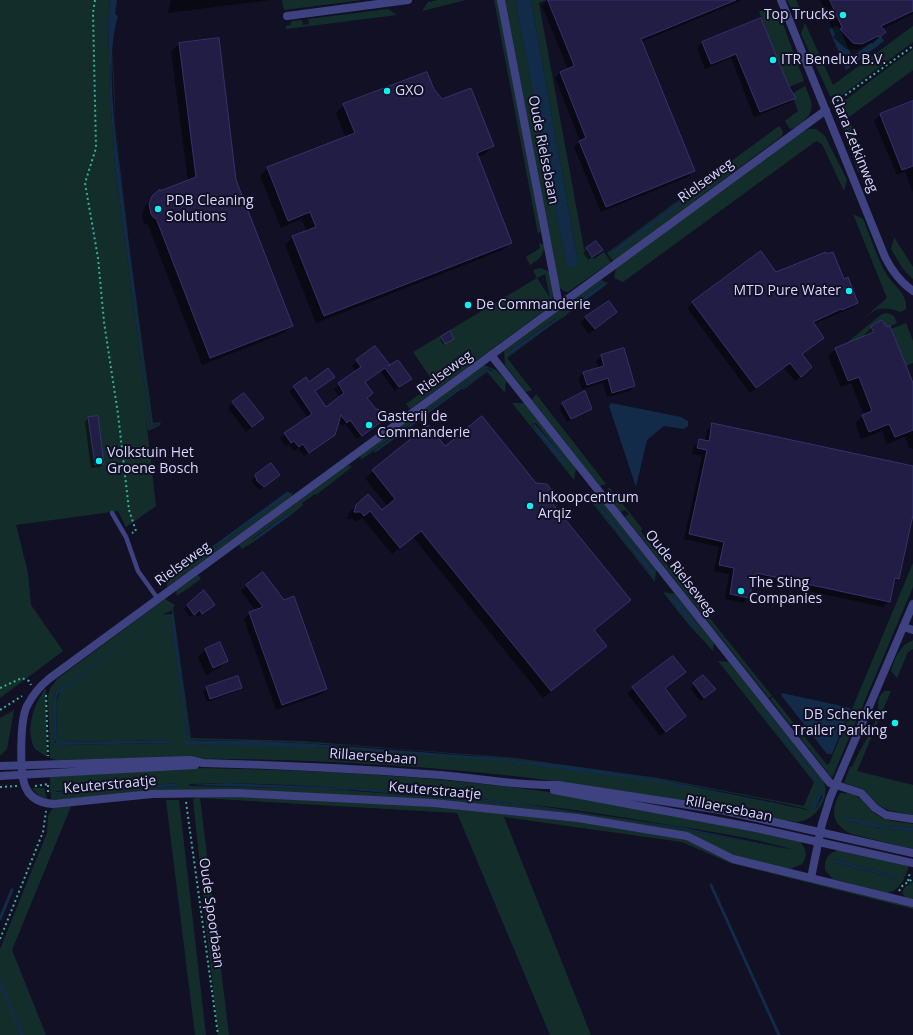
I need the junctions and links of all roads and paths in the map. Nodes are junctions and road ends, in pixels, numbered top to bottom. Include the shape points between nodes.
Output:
1 (95, 0) edge
2 (408, 0) edge
3 (501, 0) edge
4 (781, 0) edge
5 (287, 16) dead end
6 (913, 46) edge
7 (826, 110) junction
8 (913, 291) edge
9 (559, 305) junction
10 (491, 355) junction
11 (112, 513) dead end
12 (126, 537) junction
13 (158, 599) junction
14 (913, 604) edge
15 (903, 627) junction
16 (913, 630) edge
17 (50, 678) junction
18 (0, 688) edge
19 (34, 693) junction
20 (0, 710) edge
21 (49, 763) junction
22 (203, 763) junction
23 (22, 765) junction
24 (0, 766) edge
25 (49, 773) junction
26 (23, 775) junction
27 (0, 776) edge
28 (540, 785) junction
29 (25, 786) junction
30 (835, 786) junction
31 (0, 787) edge
32 (186, 793) junction
33 (48, 803) junction
34 (913, 819) edge
35 (820, 831) junction
36 (819, 841) junction
37 (913, 853) edge
38 (913, 863) edge
39 (811, 878) junction
40 (913, 879) edge
41 (895, 898) junction
42 (913, 903) edge
43 (0, 939) edge
44 (218, 1035) edge

1 - 12 path via 93,12 96,148 85,183 98,258 129,510 136,531
2 - 5 street
3 - 9 street, Oude Rielsebaan
4 - 7 street, Clara Zetkinweg
6 - 7 path
7 - 8 street, Clara Zetkinweg via 885,257 892,270
7 - 9 street, Rielseweg
9 - 10 street, Rielseweg
10 - 13 street, Rielseweg
10 - 30 street, Oude Rielseweg via 830,783
11 - 12 lane
12 - 13 lane via 138,571
13 - 17 street, Rielseweg
14 - 15 street
15 - 16 street
15 - 30 street
17 - 19 street, Rielseweg
17 - 21 path via 46,696
18 - 19 path via 22,678 29,681
19 - 20 path via 19,697
19 - 23 street, Rielseweg via 26,707 21,725
21 - 22 street, Rillaersebaan via 190,760
21 - 23 street, Rillaersebaan
22 - 25 street, Rillaersebaan via 190,766
22 - 28 street, Rillaersebaan via 364,769
23 - 24 street, Rillaersebaan
23 - 26 street, Rielseweg
25 - 26 street, Rillaersebaan
25 - 29 path via 48,785
26 - 27 street, Rillaersebaan
26 - 29 street, Rielseweg
28 - 35 street, Rillaersebaan via 558,785 656,799
28 - 36 street, Rillaersebaan via 557,791 608,798
29 - 31 path
29 - 33 street via 38,801
30 - 34 street via 861,793 875,808 886,815
30 - 35 street
32 - 33 street, Keuterstraatje
32 - 39 street, Keuterstraatje via 426,803 578,818 687,836 733,859
32 - 44 path, Oude Spoorbaan
33 - 43 path via 43,832
35 - 36 street
35 - 37 street, Rillaersebaan
36 - 38 street, Rillaersebaan
36 - 39 street
39 - 41 street, Keuterstraatje
40 - 41 path via 902,886
41 - 42 street, Keuterstraatje

